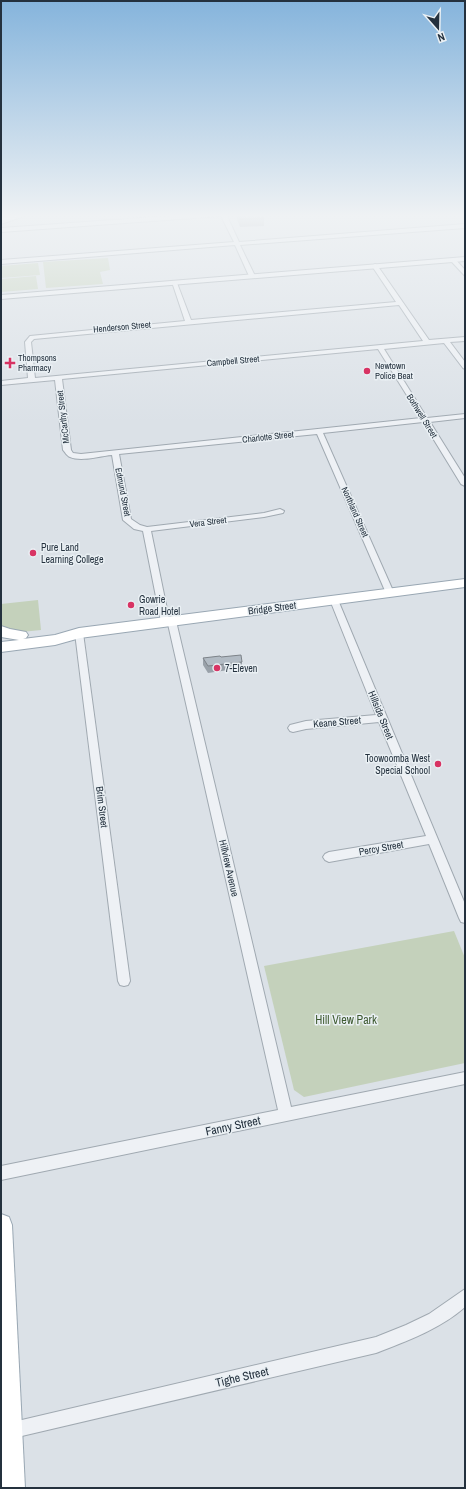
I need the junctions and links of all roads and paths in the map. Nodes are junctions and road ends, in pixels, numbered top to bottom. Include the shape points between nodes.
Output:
1 (168, 283) edge
2 (174, 283) edge
3 (387, 283) edge
4 (1, 297) edge
5 (400, 302) junction
6 (188, 321) junction
7 (465, 339) edge
8 (446, 341) junction
9 (428, 343) junction
10 (380, 347) junction
11 (465, 367) edge
12 (58, 378) junction
13 (32, 380) junction
14 (1, 383) edge
15 (465, 416) edge
16 (425, 420) junction
17 (318, 431) junction
18 (115, 453) junction
19 (71, 455) joint
20 (465, 484) edge
21 (280, 512) dead end
22 (137, 527) joint
23 (147, 529) junction
24 (465, 583) edge
25 (390, 593) junction
26 (334, 600) junction
27 (168, 622) junction
28 (1, 631) edge
29 (79, 633) junction
30 (21, 635) junction
31 (1, 638) edge
32 (55, 640) junction
33 (1, 646) edge
34 (1, 656) edge
35 (381, 718) junction
36 (293, 728) dead end
37 (432, 839) junction
38 (329, 857) dead end
39 (465, 918) edge
40 (124, 981) dead end
41 (465, 1078) edge
42 (286, 1115) junction
43 (1, 1173) edge
44 (1, 1225) edge
45 (465, 1297) edge
46 (9, 1431) junction
47 (11, 1486) edge

1 - 4 street
2 - 6 street
3 - 5 street
5 - 6 street, Henderson Street
5 - 9 street
6 - 13 street, Henderson Street via 32,337 28,342
7 - 8 street, Campbell Street
8 - 9 street, Campbell Street
8 - 11 street
9 - 10 street, Campbell Street
10 - 12 street, Campbell Street
10 - 16 street, Bothwell Street
12 - 13 street, Campbell Street
12 - 19 street, McCarthy Street via 67,450
13 - 14 street, Campbell Street
15 - 16 street, Charlotte Street
16 - 17 street, Charlotte Street
16 - 20 street, Bothwell Street
17 - 18 street, Charlotte Street
17 - 25 street, Northland Street
18 - 19 street, Charlotte Street
18 - 22 street, Edmund Street via 127,520
21 - 23 street, Vera Street
22 - 23 street, Vera Street
23 - 27 street
24 - 25 main road, Bridge Street
25 - 26 main road, Bridge Street
26 - 27 main road, Bridge Street
26 - 35 street, Hillside Street
27 - 29 main road, Bridge Street
27 - 42 street, Hillview Avenue
28 - 30 main road
29 - 30 main road, Bridge Street
29 - 32 main road, Bridge Street
29 - 40 street, Brim Street
30 - 31 main road, Bridge Street
32 - 33 main road, Bridge Street
32 - 34 main road
35 - 36 street, Keane Street
35 - 37 street, Hillside Street
37 - 38 street, Percy Street
37 - 39 street, Hillside Street
41 - 42 street, Fanny Street
42 - 43 street, Fanny Street
44 - 46 main road
45 - 46 street, Tighe Street via 434,1321 376,1345
46 - 47 main road

